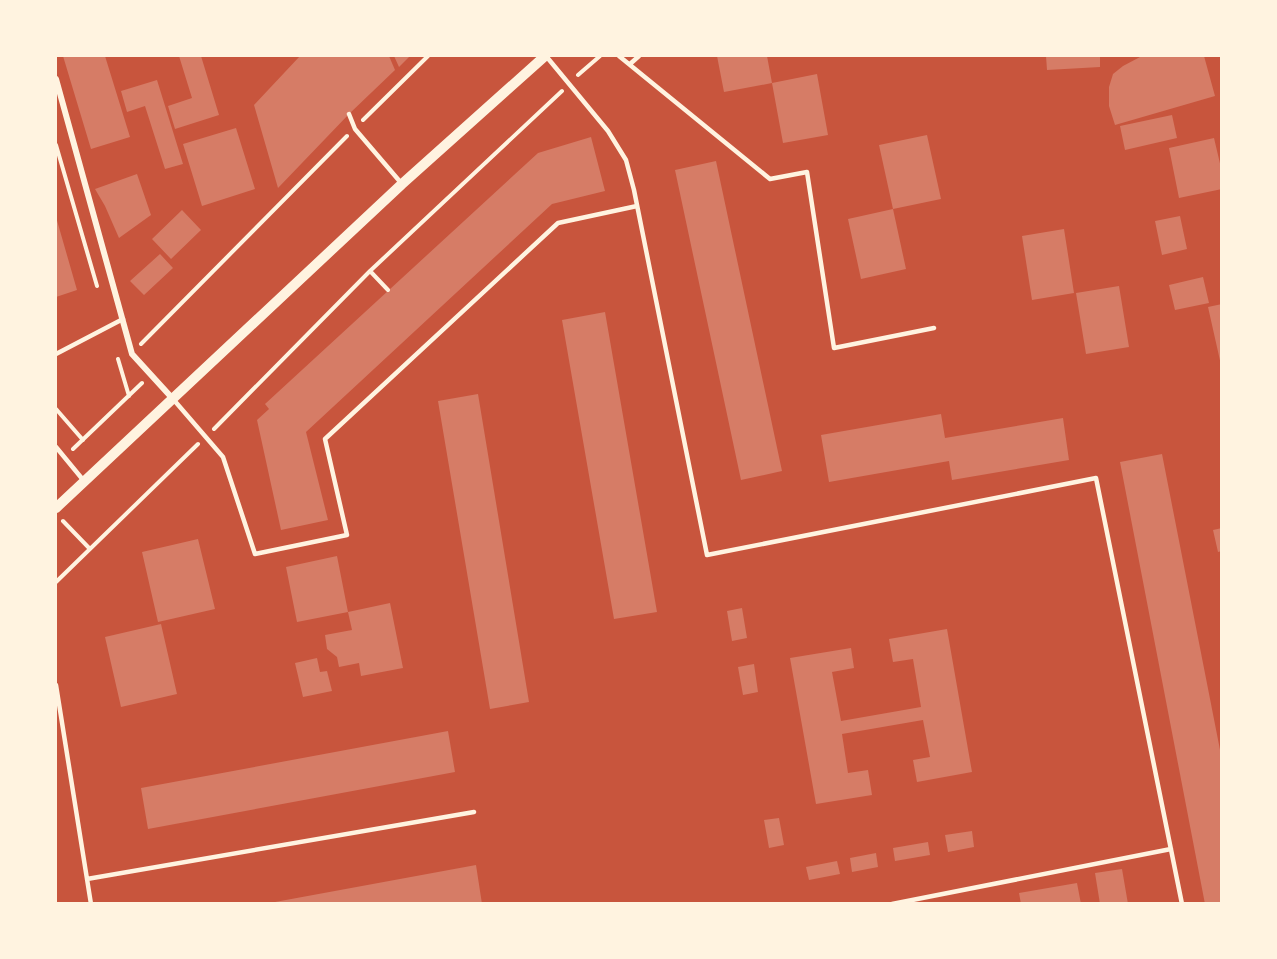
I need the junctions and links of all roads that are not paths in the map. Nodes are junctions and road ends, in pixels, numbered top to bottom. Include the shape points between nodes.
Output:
1 (545, 56) edge
2 (619, 56) edge
3 (639, 56) edge
4 (630, 64) junction
5 (56, 80) edge
6 (348, 114) dead end
7 (402, 184) junction
8 (637, 206) junction
9 (123, 319) junction
10 (934, 328) dead end
11 (56, 354) edge
12 (172, 399) junction
13 (56, 447) edge
14 (84, 481) junction
15 (56, 508) edge
16 (56, 685) edge
17 (474, 812) dead end
18 (1171, 849) junction
19 (87, 879) junction
20 (91, 903) edge
21 (892, 903) edge
22 (1182, 903) edge

1 - 7 street
1 - 8 lane via 608,131 626,160
2 - 4 lane
3 - 4 lane
4 - 10 lane via 770,179 807,172 834,348
5 - 9 street
6 - 7 lane via 354,129
7 - 12 street
8 - 12 lane via 558,223 325,440 347,535 255,554 223,457
8 - 18 lane via 707,555 1096,478
9 - 11 lane
9 - 12 street via 132,354
12 - 14 street
13 - 14 lane
14 - 15 street
16 - 19 lane
17 - 19 lane
18 - 21 lane
18 - 22 lane
19 - 20 lane

